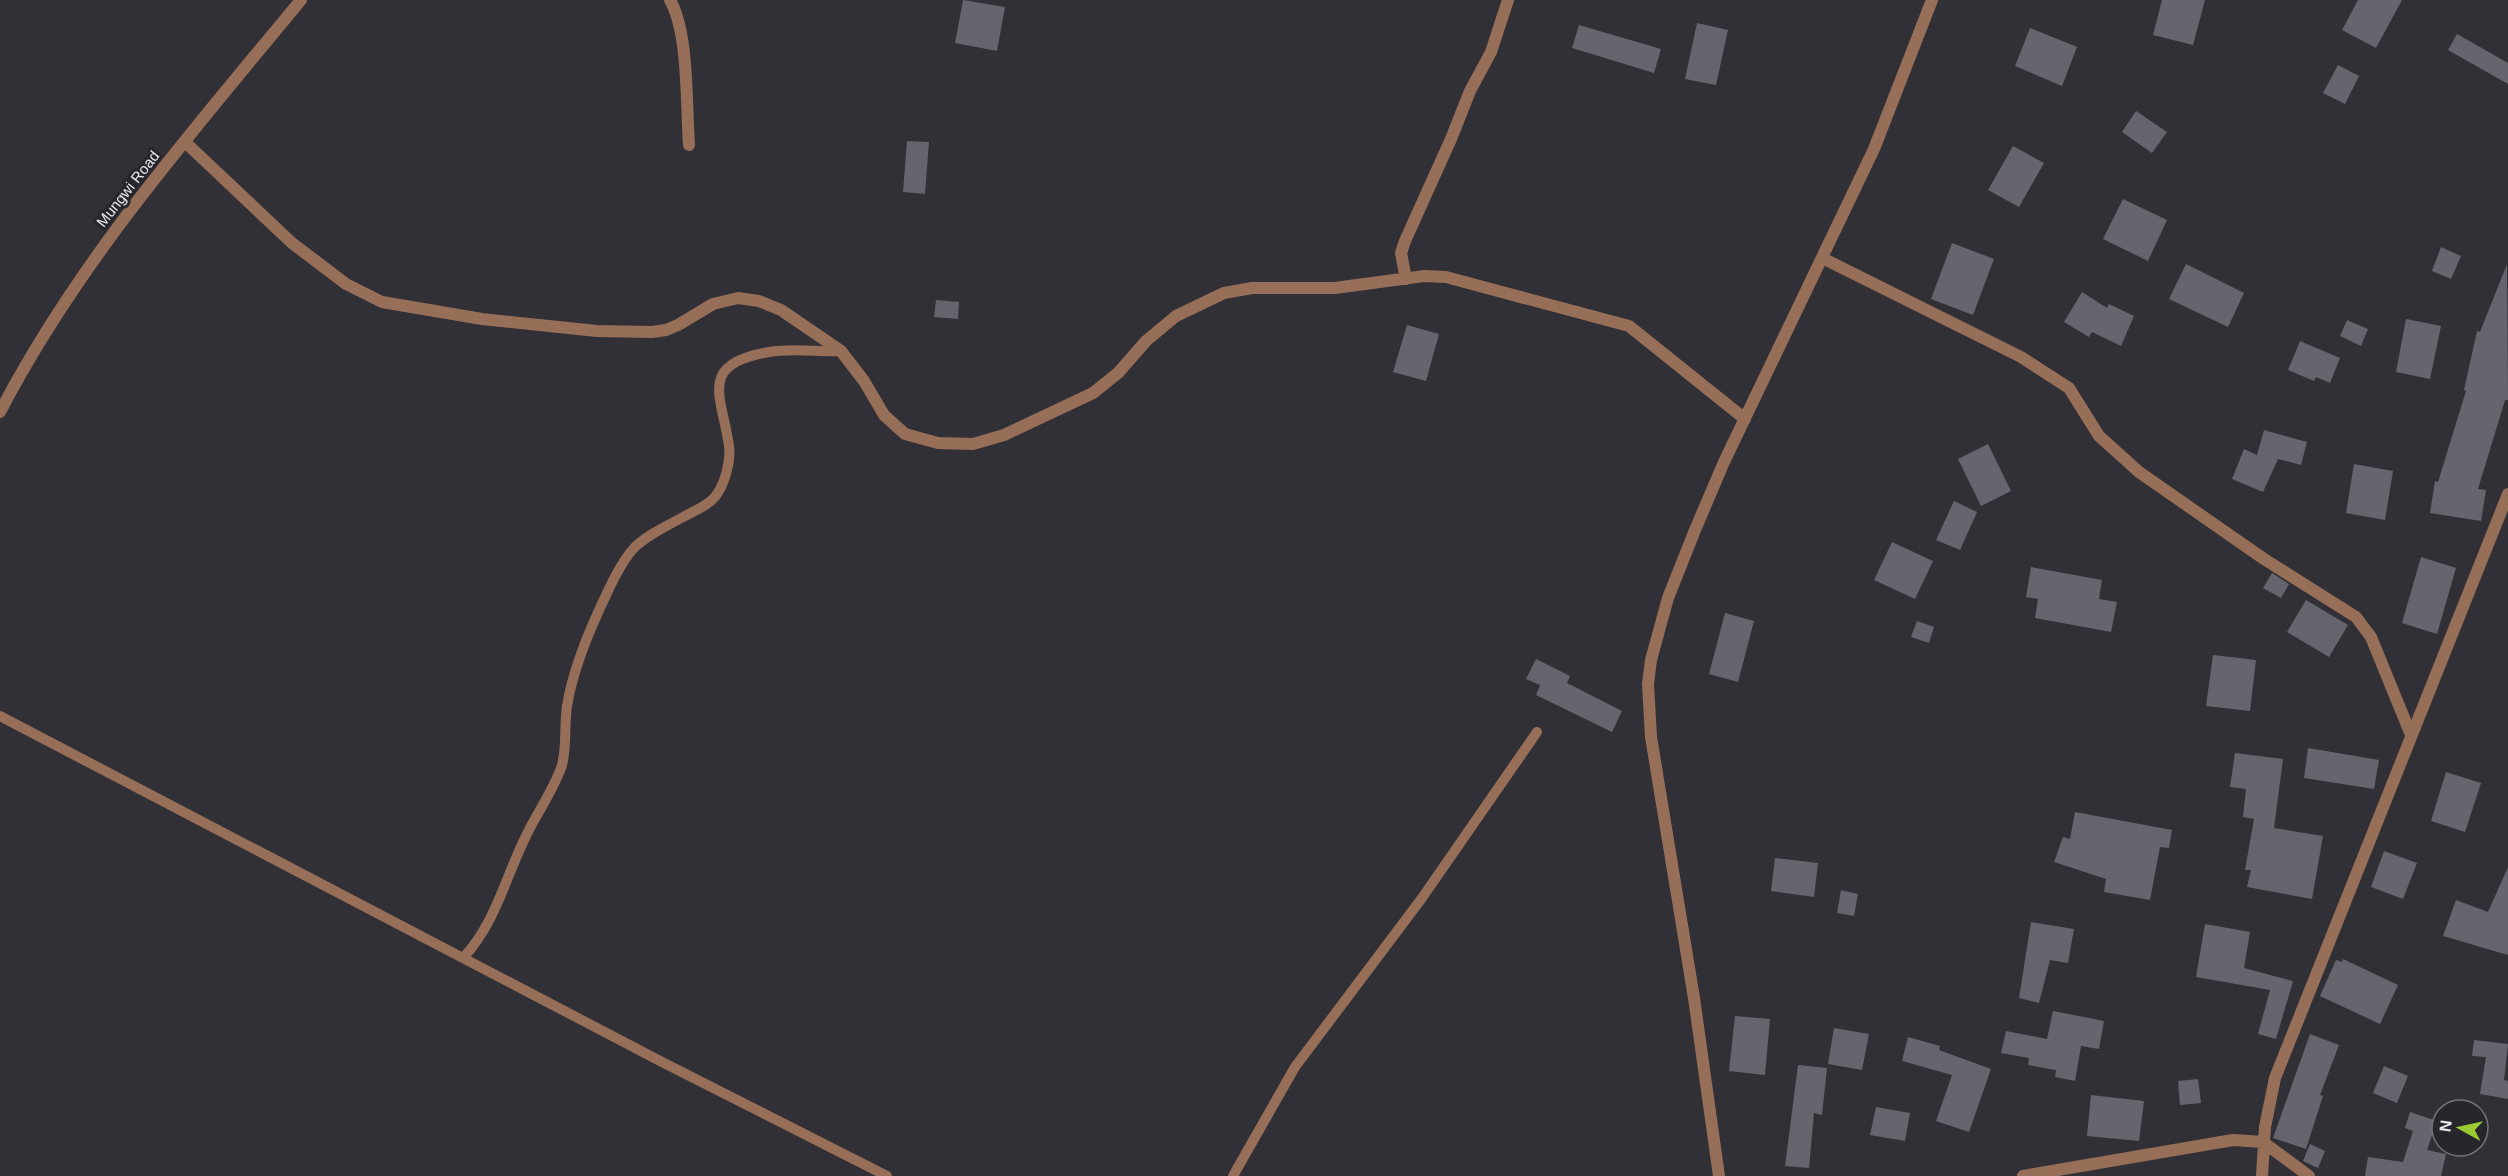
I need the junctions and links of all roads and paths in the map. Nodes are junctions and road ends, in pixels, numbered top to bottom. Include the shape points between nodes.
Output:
1 (301, 0) edge
2 (670, 0) edge
3 (1508, 0) edge
4 (1932, 0) edge
5 (185, 142) junction
6 (689, 145) dead end
7 (1822, 258) junction
8 (1406, 279) junction
9 (841, 351) junction
10 (0, 412) edge
11 (1745, 419) junction
12 (2508, 494) edge
13 (0, 716) edge
14 (1537, 732) dead end
15 (2411, 735) junction
16 (463, 958) junction
17 (2263, 1142) junction
18 (887, 1176) edge
19 (1233, 1176) edge
20 (1719, 1176) edge
21 (2023, 1176) edge
22 (2262, 1176) edge
23 (2309, 1176) edge

1 - 5 street, Mungwi Road
2 - 6 street via 678,17 683,52
3 - 8 street via 1491,52 1405,241 1401,253
4 - 7 street via 1883,128
5 - 9 street via 292,243 346,284 382,302 482,319 597,331 652,332 666,330 714,304 738,298 781,310
5 - 10 street, Mungwi Road via 132,206 51,320
7 - 11 street
7 - 15 street via 2021,357 2069,388 2099,436 2139,472 2356,617 2371,637
8 - 9 street via 1335,288 1252,288 1224,293 1176,316 1093,393 1004,435 973,444 938,443 905,434 884,415
8 - 11 street via 1446,277 1629,326
9 - 16 lane via 770,352 741,359 720,376 720,410 730,448 717,495 633,549 609,590 567,704 566,747 561,766 482,935
11 - 20 street via 1668,598 1648,684 1655,766
12 - 15 street
13 - 16 lane
14 - 19 lane via 1422,898 1295,1067
15 - 17 street via 2275,1078
16 - 18 lane
17 - 21 street via 2233,1140
17 - 22 street
17 - 23 street

